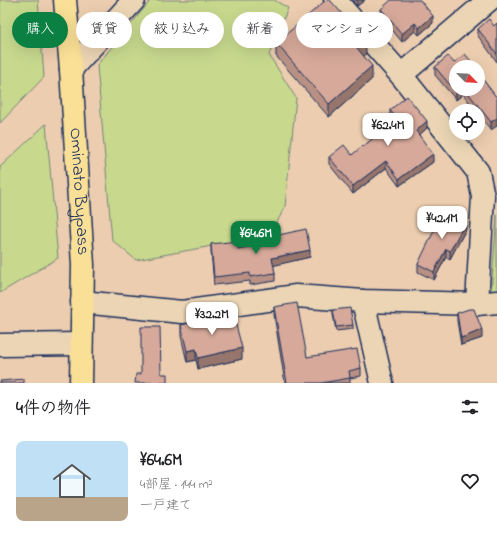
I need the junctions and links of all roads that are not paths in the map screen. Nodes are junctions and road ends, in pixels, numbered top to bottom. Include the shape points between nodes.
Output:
1 (65, 0) edge
2 (134, 0) edge
3 (335, 0) edge
4 (489, 0) edge
5 (71, 69) junction
6 (401, 75) junction
7 (363, 301) junction
8 (82, 302) junction
9 (487, 303) edge
10 (81, 344) junction
11 (0, 345) edge
12 (81, 383) edge
13 (382, 383) edge

1 - 5 highway, Ominato Bypass
2 - 5 street
3 - 6 street
4 - 6 street
5 - 8 highway, Ominato Bypass via 83,265
6 - 9 street via 478,172 483,196
7 - 8 street via 296,296 182,312
7 - 9 street
7 - 13 street
8 - 10 highway, Ominato Bypass
10 - 11 street
10 - 12 highway, Ominato Bypass

